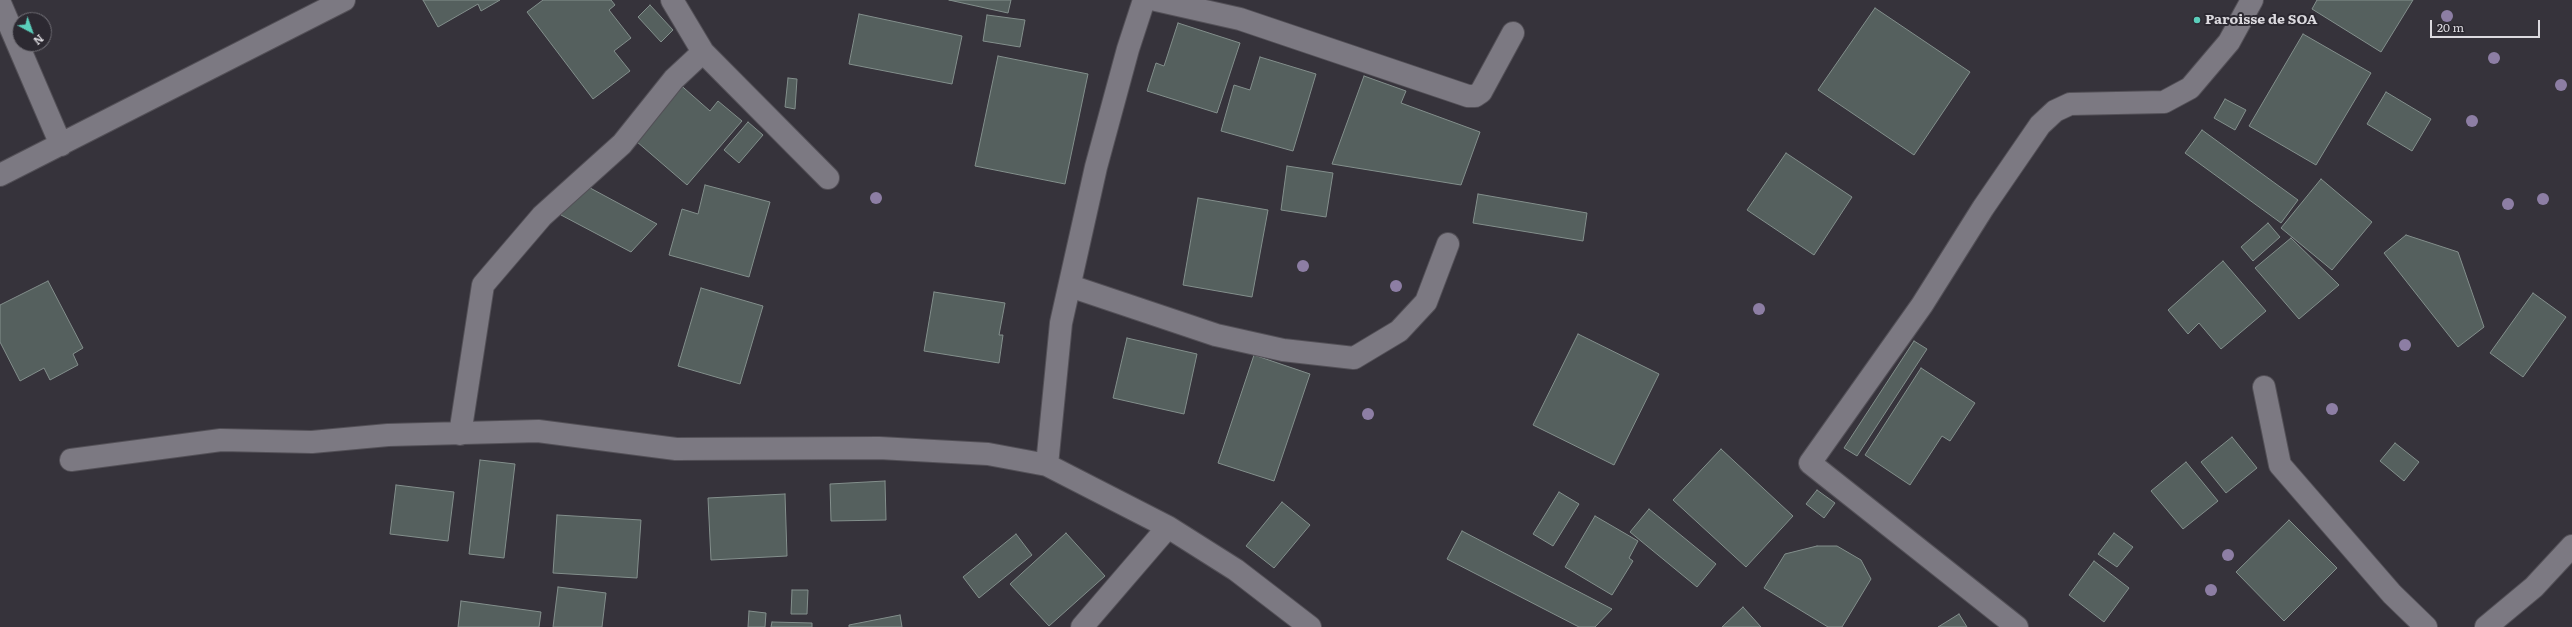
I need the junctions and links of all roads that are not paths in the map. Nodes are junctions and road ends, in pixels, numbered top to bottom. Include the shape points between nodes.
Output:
1 (672, 0) edge
2 (1144, 0) edge
3 (1156, 0) edge
4 (2252, 0) edge
5 (342, 1) edge
6 (0, 3) edge
7 (1513, 33) dead end
8 (703, 52) junction
9 (61, 145) junction
10 (0, 174) edge
11 (828, 178) dead end
12 (1448, 244) dead end
13 (1070, 286) junction
14 (2264, 387) dead end
15 (460, 434) junction
16 (71, 460) dead end
17 (1047, 464) junction
18 (1168, 527) junction
19 (2572, 546) edge
20 (1082, 627) edge
21 (1310, 627) edge
22 (2017, 627) edge
23 (2426, 627) edge
24 (2486, 627) edge

1 - 8 street
2 - 13 street via 1096,167
3 - 7 street via 1240,19 1468,96 1475,96 1481,92
4 - 22 street via 2230,42 2190,88 2164,102 2070,104 2055,112 2040,125 1983,208 1922,305 1810,463
5 - 9 street
6 - 9 street
8 - 11 street
8 - 15 street via 674,79 622,144 542,216 483,285
9 - 10 street
12 - 13 street via 1426,302 1399,331 1354,358 1283,350 1216,335
13 - 17 street via 1061,323
14 - 23 street via 2280,465 2392,594
15 - 16 street via 388,435 312,442 221,440
15 - 17 street via 538,431 676,449 879,448 988,454
17 - 18 street
18 - 20 street
18 - 21 street via 1236,570
19 - 24 street via 2534,586

